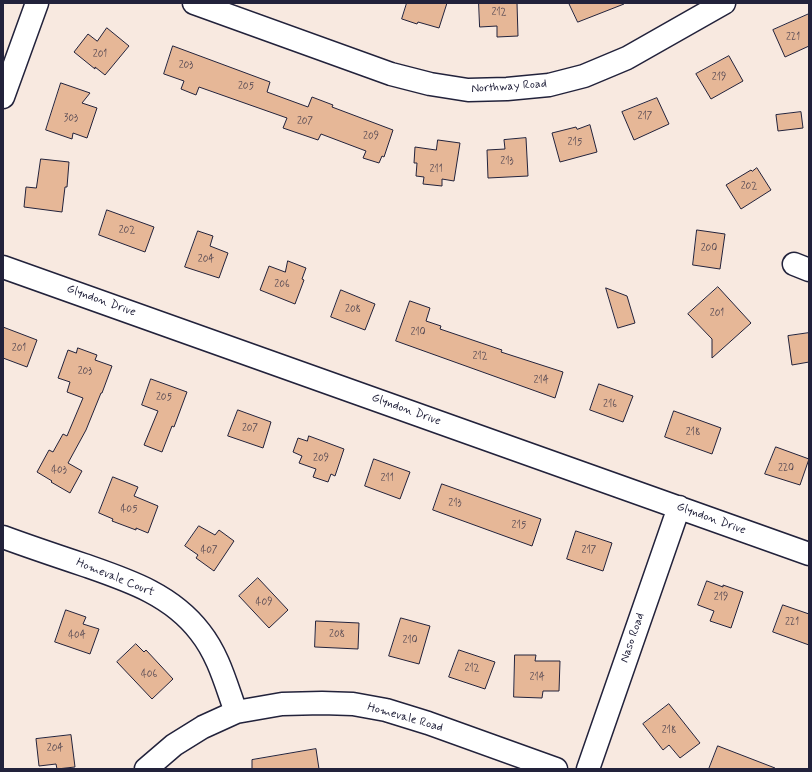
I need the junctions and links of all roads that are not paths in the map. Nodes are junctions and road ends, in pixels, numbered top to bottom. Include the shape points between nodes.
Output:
1 (37, 3) edge
2 (194, 3) edge
3 (724, 3) edge
4 (3, 97) edge
5 (3, 267) edge
6 (679, 507) junction
7 (3, 537) edge
8 (809, 554) edge
9 (236, 712) junction
10 (146, 769) edge
11 (556, 769) edge
12 (588, 769) edge

1 - 4 street
2 - 3 street, Northway Road via 391,74 468,90 549,85 584,76 627,58
5 - 6 street, Glyndon Drive
6 - 8 street, Glyndon Drive
6 - 12 street, Naso Road
7 - 9 street, Homevale Court via 125,580 156,594 178,609 201,632 220,664
9 - 10 street, Homevale Road via 203,727 174,745
9 - 11 street, Homevale Road via 282,704 353,704 386,710

